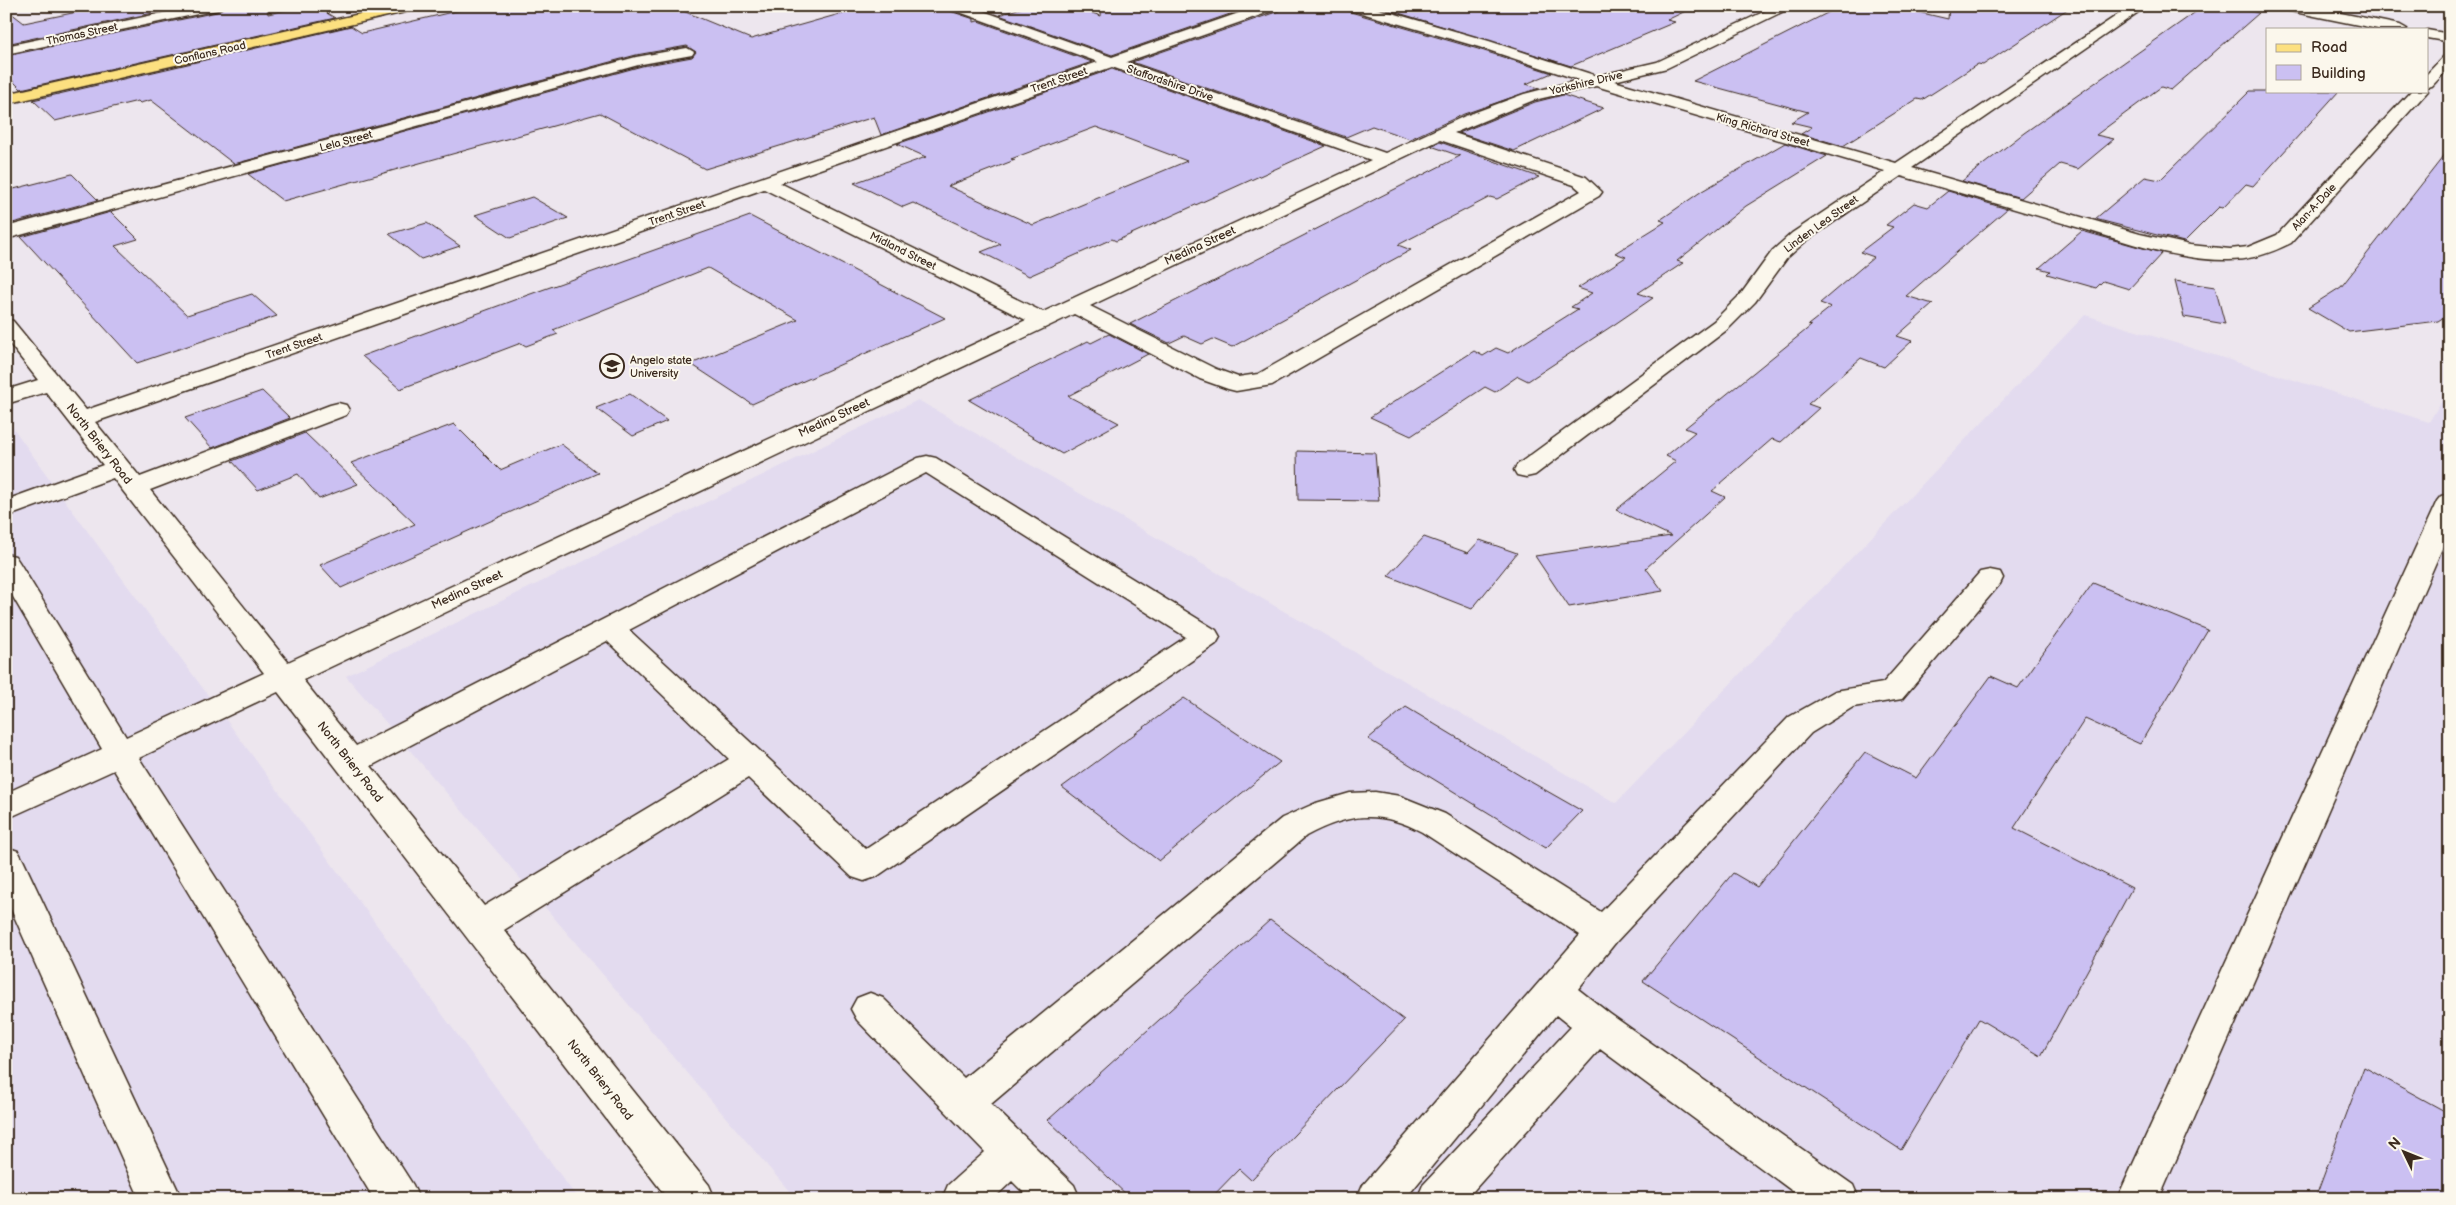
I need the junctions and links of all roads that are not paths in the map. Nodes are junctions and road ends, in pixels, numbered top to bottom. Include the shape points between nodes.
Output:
1 (217, 6) edge
2 (414, 6) edge
3 (956, 6) edge
4 (1273, 6) edge
5 (1353, 6) edge
6 (1787, 6) edge
7 (2140, 6) edge
8 (2285, 6) edge
9 (2395, 28) edge
10 (2428, 34) edge
11 (2450, 38) edge
12 (6, 50) edge
13 (687, 52) dead end
14 (2450, 58) edge
15 (1110, 62) junction
16 (1593, 80) junction
17 (2428, 82) edge
18 (2419, 92) edge
19 (6, 99) edge
20 (1440, 134) junction
21 (1385, 159) junction
22 (1898, 170) junction
23 (764, 182) junction
24 (6, 233) edge
25 (2175, 247) joint
26 (1074, 306) junction
27 (1043, 320) junction
28 (6, 325) edge
29 (51, 383) junction
30 (6, 397) edge
31 (338, 410) dead end
32 (80, 420) junction
33 (1526, 470) dead end
34 (126, 478) junction
35 (2450, 501) edge
36 (6, 509) edge
37 (6, 562) edge
38 (1990, 578) dead end
39 (610, 628) junction
40 (282, 677) junction
41 (120, 753) junction
42 (750, 761) junction
43 (350, 763) junction
44 (6, 807) edge
45 (6, 860) edge
46 (480, 927) junction
47 (1604, 932) junction
48 (1554, 991) junction
49 (870, 1009) dead end
50 (1597, 1026) junction
51 (963, 1102) junction
52 (1013, 1153) junction
53 (161, 1199) edge
54 (398, 1199) edge
55 (694, 1199) edge
56 (963, 1199) edge
57 (1059, 1199) edge
58 (1378, 1199) edge
59 (1438, 1199) edge
60 (1838, 1199) edge
61 (2138, 1199) edge

1 - 12 street, Thomas Street
2 - 19 main road, Conflans Road
3 - 15 street, Staffordshire Drive
4 - 15 street, Trent Street
5 - 16 street, King Richard Street
6 - 16 street, Yorkshire Drive via 1662,65
7 - 22 street, Linden Lea Street
8 - 9 street
10 - 11 street
13 - 24 street, Lela Street via 641,60
14 - 17 street
15 - 21 street, Staffordshire Drive
15 - 23 street, Trent Street
16 - 20 street, Yorkshire Drive via 1529,97
16 - 22 street, King Richard Street
18 - 25 street, Alan-A-Dale via 2293,231 2272,247 2228,254
20 - 21 street, Yorkshire Drive
20 - 26 street via 1556,171 1580,181 1593,192 1264,380 1236,384 1208,374
21 - 26 street, Medina Street
22 - 25 street, King Richard Street
22 - 33 street, Linden Lea Street via 1829,215 1786,248 1748,298 1706,338
23 - 27 street, Midland Street
23 - 32 street, Trent Street
26 - 27 street, Medina Street
27 - 40 street, Medina Street
28 - 29 street, North Briery Road
29 - 30 street
29 - 32 street, North Briery Road
31 - 34 street
32 - 34 street, North Briery Road
34 - 36 street
34 - 40 street, North Briery Road
35 - 61 street
37 - 41 street
38 - 47 street via 1892,692 1846,698 1800,725
39 - 42 street
39 - 42 street via 927,463 1206,637 864,868
39 - 43 street
40 - 41 street, Medina Street
40 - 43 street, North Briery Road
41 - 44 street, Medina Street
41 - 54 street
42 - 46 street
43 - 46 street, North Briery Road
45 - 53 street
46 - 55 street, North Briery Road
47 - 48 street
47 - 51 street via 1418,814 1388,806 1354,804 1323,811 1294,827
48 - 50 street
48 - 58 street
49 - 51 street
50 - 59 street
50 - 60 street
51 - 52 street
52 - 56 street
52 - 57 street

